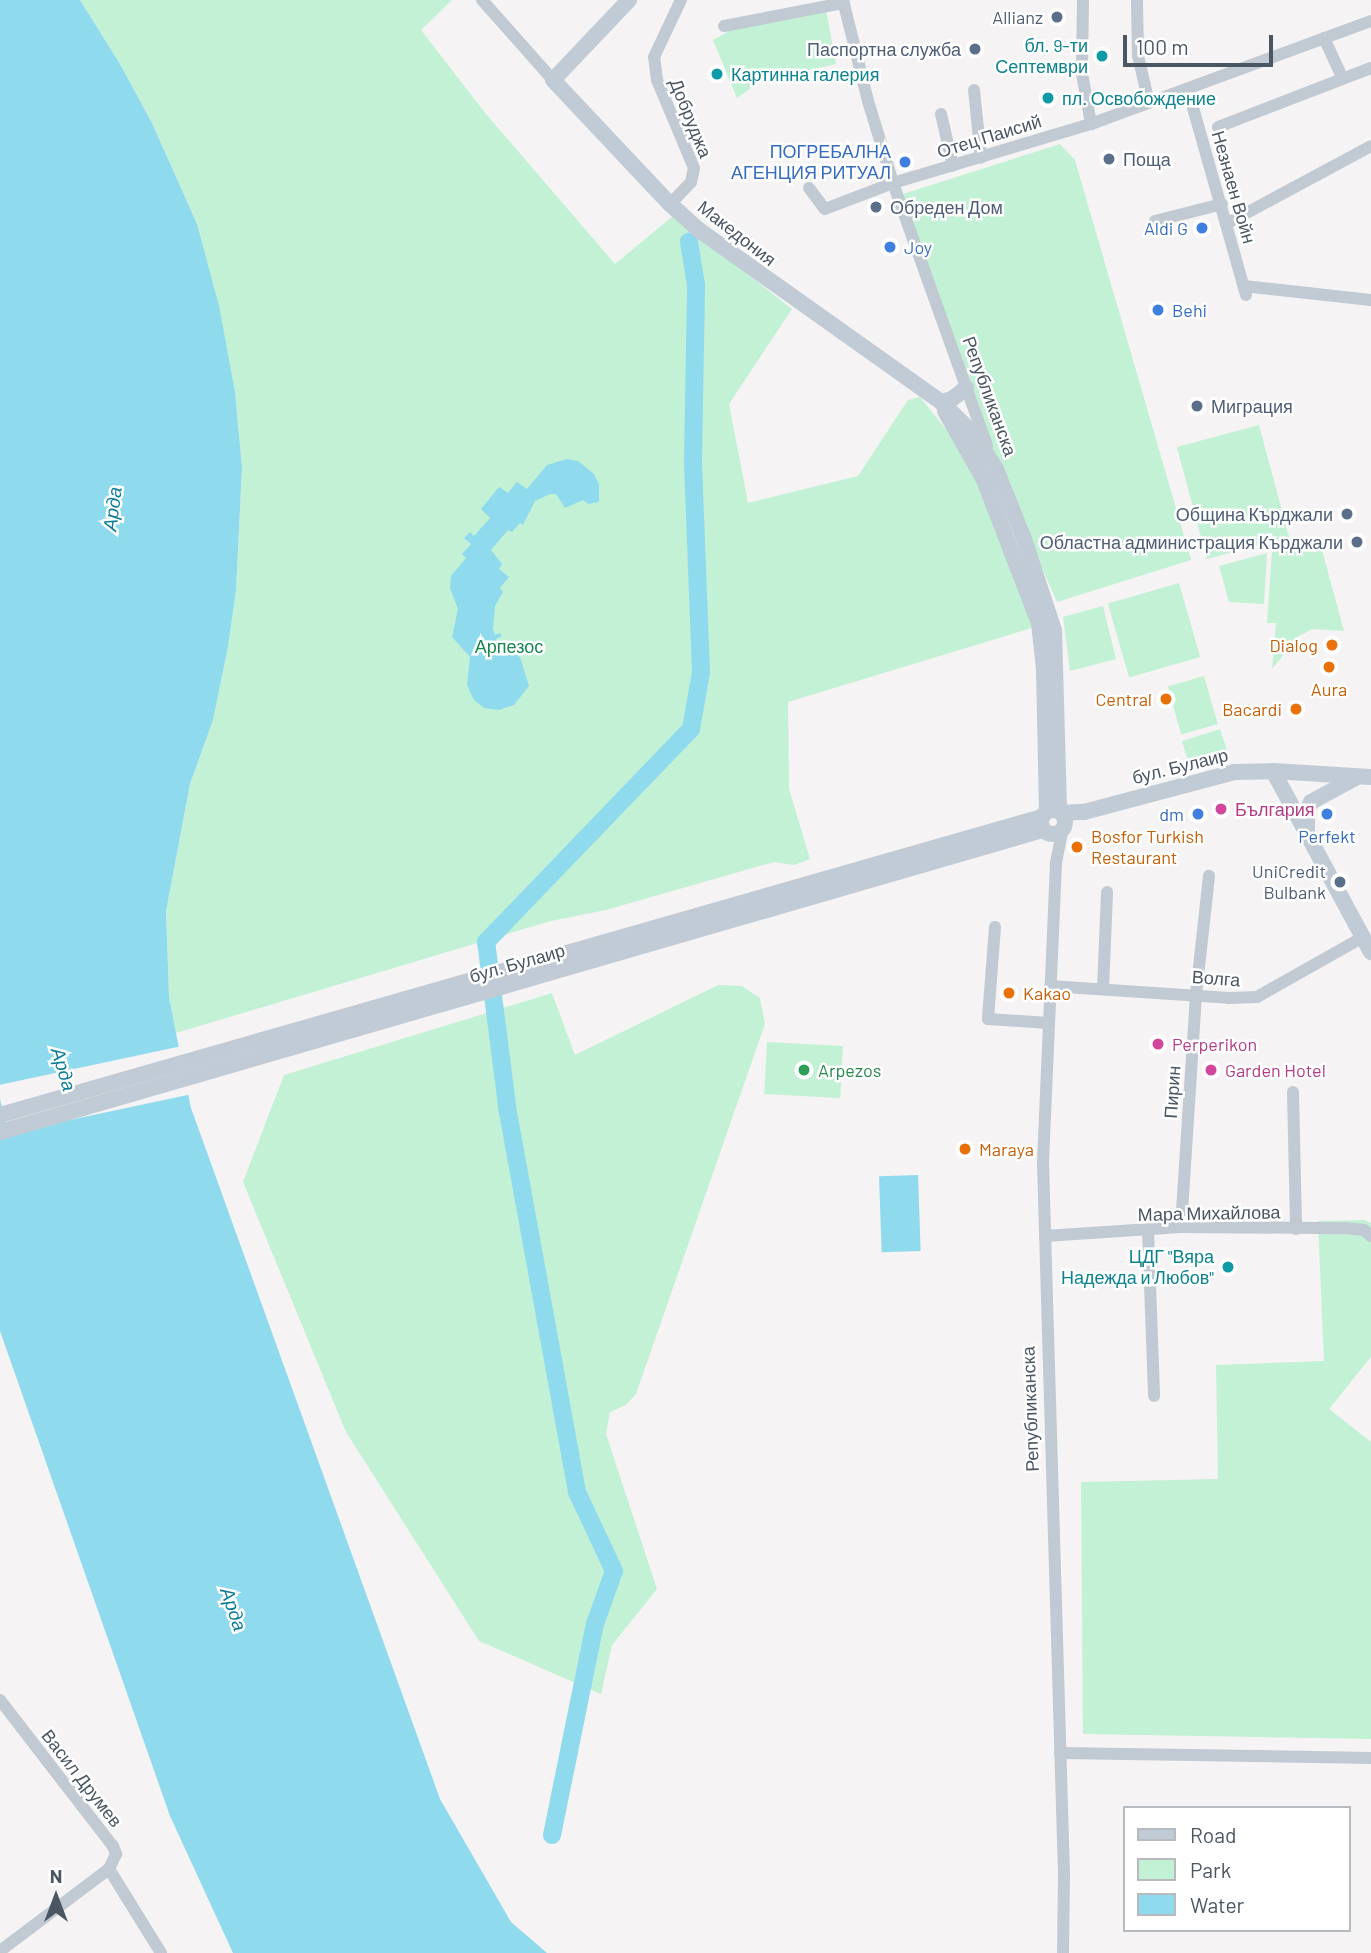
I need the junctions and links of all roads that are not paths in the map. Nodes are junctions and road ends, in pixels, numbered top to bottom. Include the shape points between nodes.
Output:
1 (482, 0) edge
2 (629, 0) edge
3 (681, 0) edge
4 (1083, 0) edge
5 (1137, 0) edge
6 (844, 1) edge
7 (1371, 21) edge
8 (724, 26) dead end
9 (1324, 38) junction
10 (1371, 68) edge
11 (1342, 77) junction
12 (553, 80) junction
13 (974, 90) dead end
14 (1188, 90) junction
15 (1149, 103) junction
16 (941, 114) dead end
17 (1091, 124) junction
18 (1219, 127) dead end
19 (1371, 146) edge
20 (981, 158) junction
21 (953, 166) junction
22 (893, 183) junction
23 (810, 187) dead end
24 (670, 204) junction
25 (1223, 204) junction
26 (1155, 221) dead end
27 (1228, 223) junction
28 (1371, 300) edge
29 (966, 388) junction
30 (941, 402) junction
31 (996, 469) junction
32 (1047, 631) junction
33 (1273, 771) junction
34 (1365, 776) edge
35 (1054, 821) junction
36 (1307, 833) junction
37 (1209, 876) dead end
38 (1107, 892) dead end
39 (995, 927) dead end
40 (1363, 937) junction
41 (608, 948) junction
42 (1371, 953) edge
43 (1050, 986) junction
44 (1103, 989) junction
45 (1196, 994) junction
46 (1048, 1023) junction
47 (1293, 1092) dead end
48 (0, 1115) edge
49 (0, 1132) edge
50 (1181, 1227) junction
51 (1296, 1229) junction
52 (1148, 1230) junction
53 (1045, 1236) junction
54 (1371, 1236) edge
55 (1154, 1396) dead end
56 (0, 1700) edge
57 (1060, 1753) junction
58 (1371, 1758) edge
59 (109, 1869) junction
60 (0, 1951) edge
61 (161, 1953) edge
62 (1063, 1953) edge

1 - 12 street
2 - 12 main road
3 - 24 street, Добруджа via 654,57 657,80 694,168 691,182
4 - 17 street via 1082,73
5 - 15 street via 1138,56
6 - 8 street
6 - 22 street, Републиканска
7 - 9 street, Отец Паисий
9 - 11 street
9 - 14 street, Отец Паисий
10 - 11 street
11 - 18 street
12 - 24 main road, Македония
13 - 20 street
14 - 15 street, Отец Паисий
14 - 25 street, Незнаен Войн
15 - 17 street, Отец Паисий
16 - 21 street
17 - 20 street, Отец Паисий
19 - 27 street
20 - 21 street, Отец Паисий
21 - 22 street, Отец Паисий
22 - 23 street, Отец Паисий via 825,209
22 - 29 street, Републиканска
24 - 30 main road, Македония via 736,259
25 - 26 street
25 - 27 street, Незнаен Войн
27 - 28 street, Незнаен Войн via 1245,290
29 - 30 main road
29 - 31 street, Републиканска
30 - 31 main road, Македония via 974,434
30 - 32 main road, Републиканска via 984,480
31 - 32 main road, Републиканска via 1024,539
32 - 35 main road, Републиканска via 1044,669
33 - 34 main road, бул. Булаир
33 - 35 main road, бул. Булаир via 1219,774
33 - 36 main road
34 - 36 main road via 1311,802
35 - 41 main road, бул. Булаир
35 - 43 street, Републиканска
36 - 40 main road
37 - 45 street, Пирин
38 - 44 street
39 - 46 street via 988,1019
40 - 42 main road
40 - 45 street, Волга via 1257,996
41 - 48 main road, бул. Булаир
41 - 49 main road, бул. Булаир
43 - 44 street, Волга
43 - 46 street, Републиканска
44 - 45 street, Волга
45 - 50 street, Пирин
46 - 53 street, Републиканска via 1043,1124
47 - 51 street
50 - 51 street, Мара Михайлова
50 - 52 street, Мара Михайлова
51 - 54 street, Мара Михайлова via 1344,1228 1364,1230
52 - 53 street, Мара Михайлова
52 - 55 street
53 - 57 street, Републиканска
56 - 59 street, Васил Друмев via 113,1846 116,1854
57 - 58 street
57 - 62 street, Републиканска
59 - 60 street
59 - 61 street, Васил Друмев

